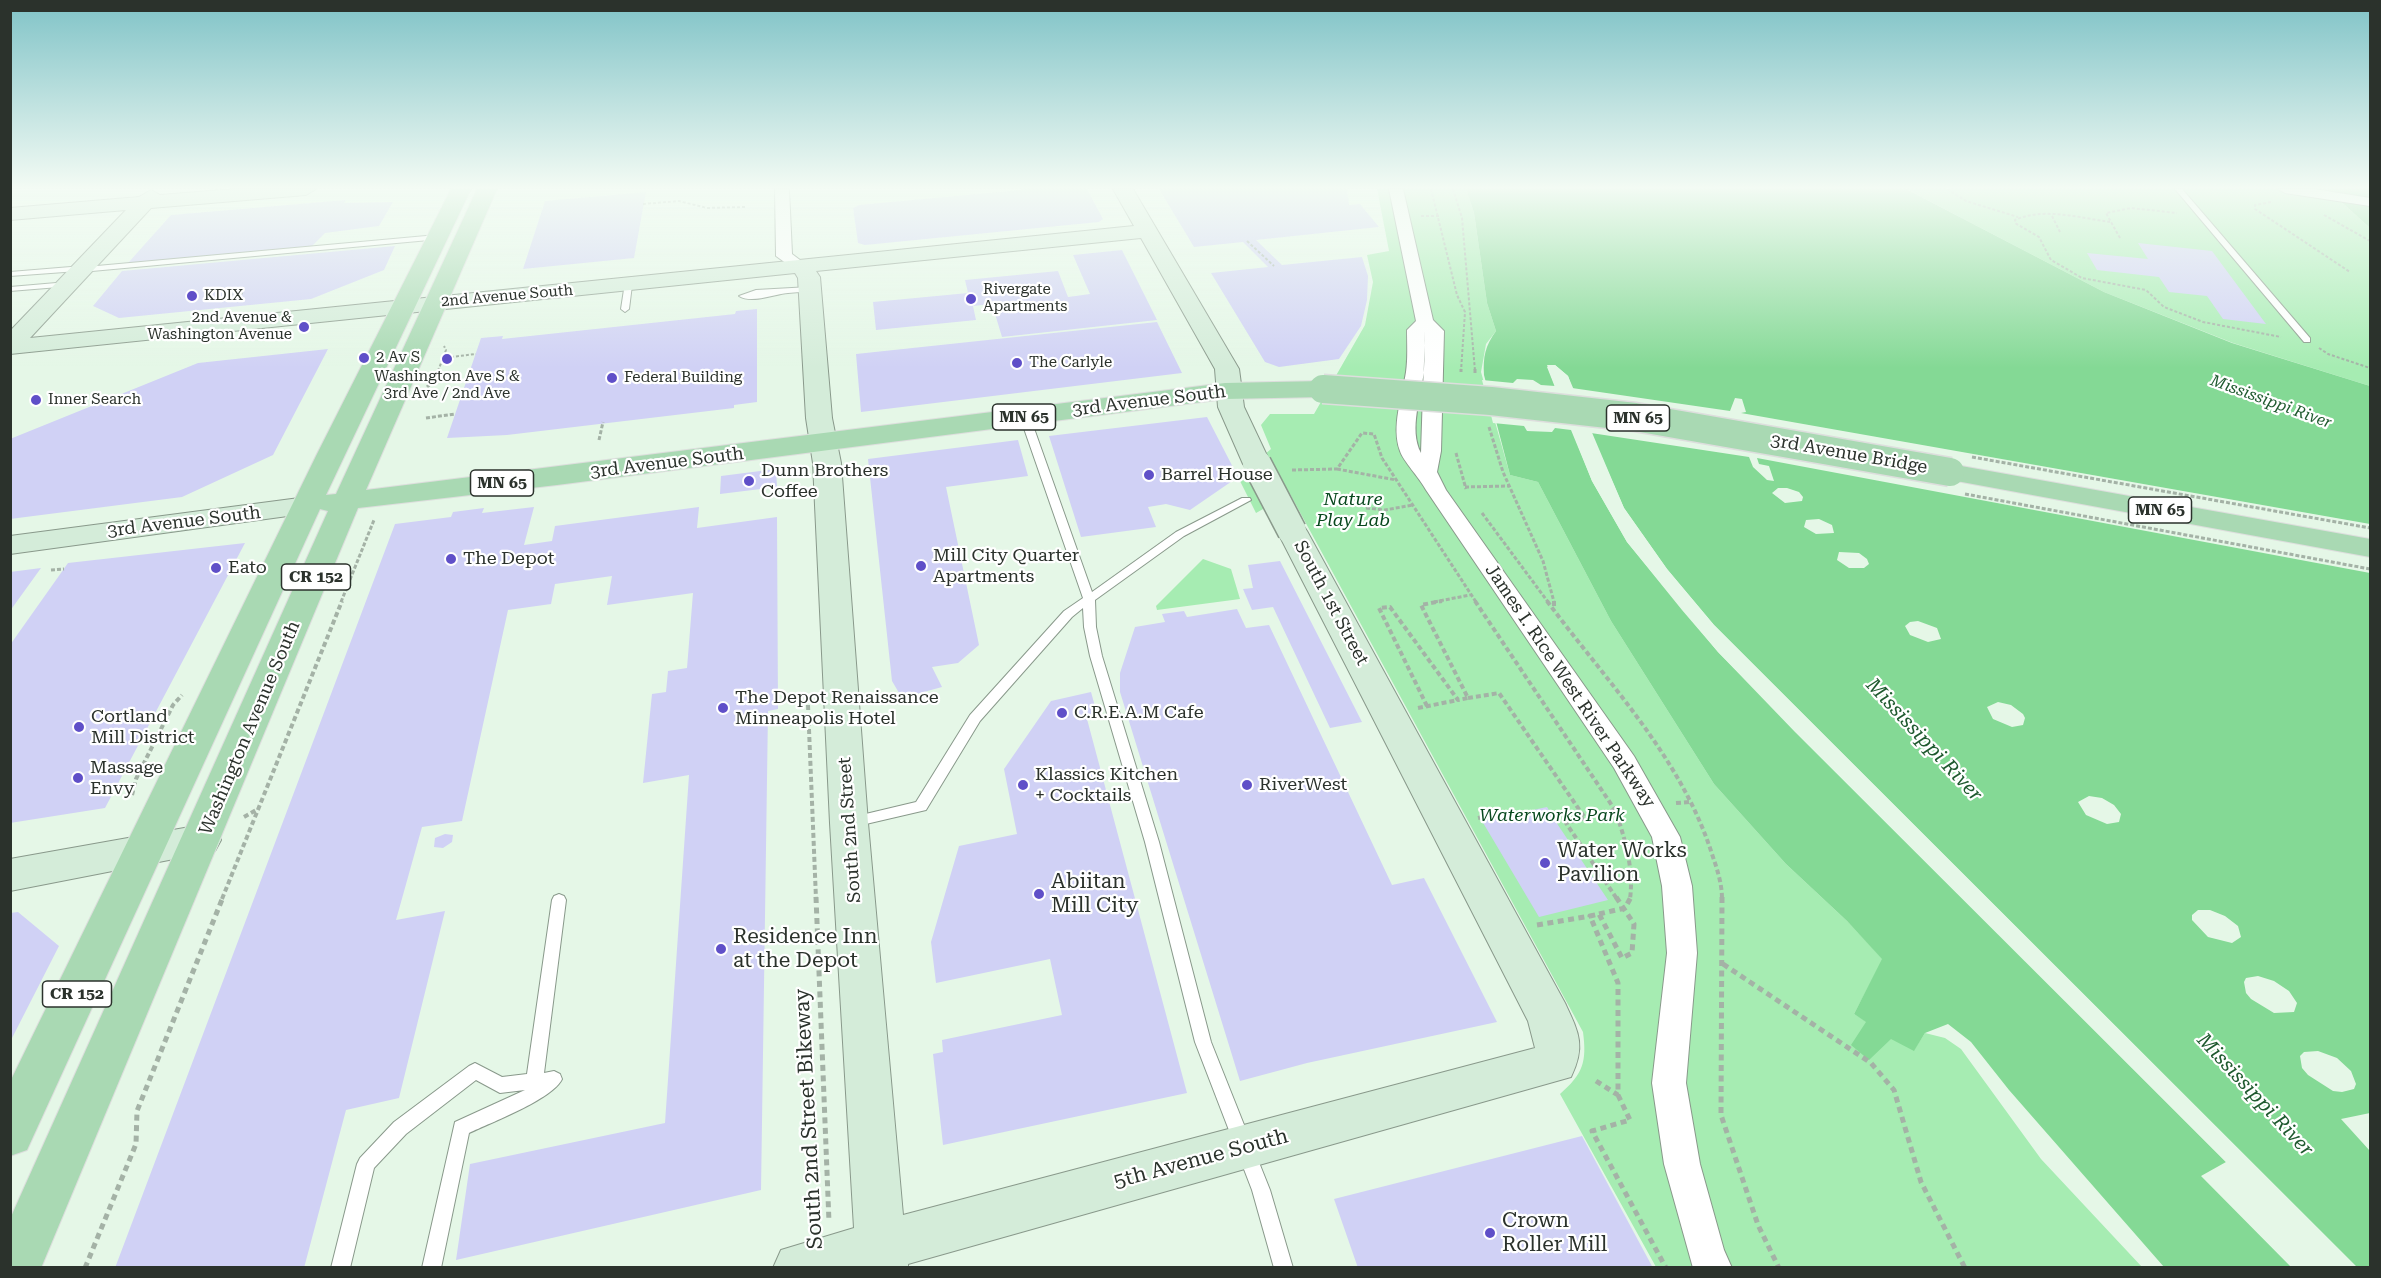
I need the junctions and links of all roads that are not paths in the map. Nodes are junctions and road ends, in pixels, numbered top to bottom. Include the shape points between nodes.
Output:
1 (102, 249) edge
2 (334, 249) edge
3 (431, 249) edge
4 (459, 249) edge
5 (784, 249) edge
6 (972, 249) edge
7 (1156, 249) edge
8 (1409, 249) edge
9 (2230, 249) edge
10 (800, 266) junction
11 (10, 274) edge
12 (74, 278) junction
13 (628, 285) junction
14 (10, 289) edge
15 (810, 289) junction
16 (780, 292) dead end
17 (10, 295) edge
18 (434, 303) junction
19 (403, 306) junction
20 (625, 309) dead end
21 (2307, 340) road end
22 (10, 346) edge
23 (1323, 389) joint
24 (1225, 391) junction
25 (1024, 417) junction
26 (822, 444) junction
27 (1246, 500) road end
28 (350, 501) junction
29 (307, 506) junction
30 (10, 545) edge
31 (2370, 548) edge
32 (1089, 600) junction
33 (849, 823) junction
34 (201, 840) junction
35 (142, 852) junction
36 (10, 875) edge
37 (559, 900) dead end
38 (1549, 1017) joint
39 (534, 1081) junction
40 (10, 1134) edge
41 (1244, 1147) junction
42 (848, 1260) edge
43 (15, 1268) edge
44 (340, 1268) edge
45 (431, 1268) edge
46 (1284, 1268) edge
47 (1713, 1268) edge

1 - 12 street
2 - 12 lane
3 - 19 main road, CR 152
4 - 18 main road, Washington Avenue South / CR 152
5 - 10 street, South 2nd Street via 784,256
6 - 10 street, 2nd Avenue South
7 - 24 street, South 1st Street via 1227,369
8 - 47 street, James I. Rice West River Parkway via 1425,322 1416,330 1415,370 1406,427 1412,476 1625,763 1666,837 1677,886 1682,953 1669,1083 1682,1164
9 - 21 lane
10 - 13 street, 2nd Avenue South
10 - 15 street, South 2nd Street via 809,278
11 - 12 lane
12 - 14 lane
12 - 17 lane
12 - 22 street
13 - 18 street, 2nd Avenue South
13 - 20 lane
15 - 16 lane
15 - 26 street, South 2nd Street
18 - 19 street, 2nd Avenue South
18 - 28 main road, Washington Avenue South / CR 152
19 - 22 street, 2nd Avenue South
19 - 29 main road, CR 152
23 - 24 main road, 3rd Avenue South / MN 65
23 - 31 main road, 3rd Avenue Bridge / MN 65, bridge via 1491,401 1635,417
24 - 25 main road, 3rd Avenue South / MN 65
24 - 38 street, South 1st Street, bridge via 1257,464
25 - 26 main road, 3rd Avenue South / MN 65
25 - 32 lane
26 - 28 main road, 3rd Avenue South / MN 65
26 - 33 street, South 2nd Street
27 - 32 lane via 1180,534
28 - 29 main road, 3rd Avenue South / MN 65
28 - 34 main road, Washington Avenue South / CR 152
29 - 30 street, 3rd Avenue South
29 - 35 main road, CR 152
32 - 33 lane via 1068,614 975,718 921,806
32 - 41 lane via 1096,656 1152,842 1203,1042
33 - 42 street, South 2nd Street via 877,1182
34 - 35 street
34 - 43 main road, Washington Avenue South / CR 152
35 - 36 street
35 - 40 main road, CR 152
37 - 39 lane
38 - 41 street, 5th Avenue South via 1559,1040 1555,1063
39 - 44 lane via 500,1085 475,1071 400,1128 366,1164
39 - 45 lane via 554,1079 529,1097 461,1128
41 - 42 street, 5th Avenue South
41 - 46 lane

